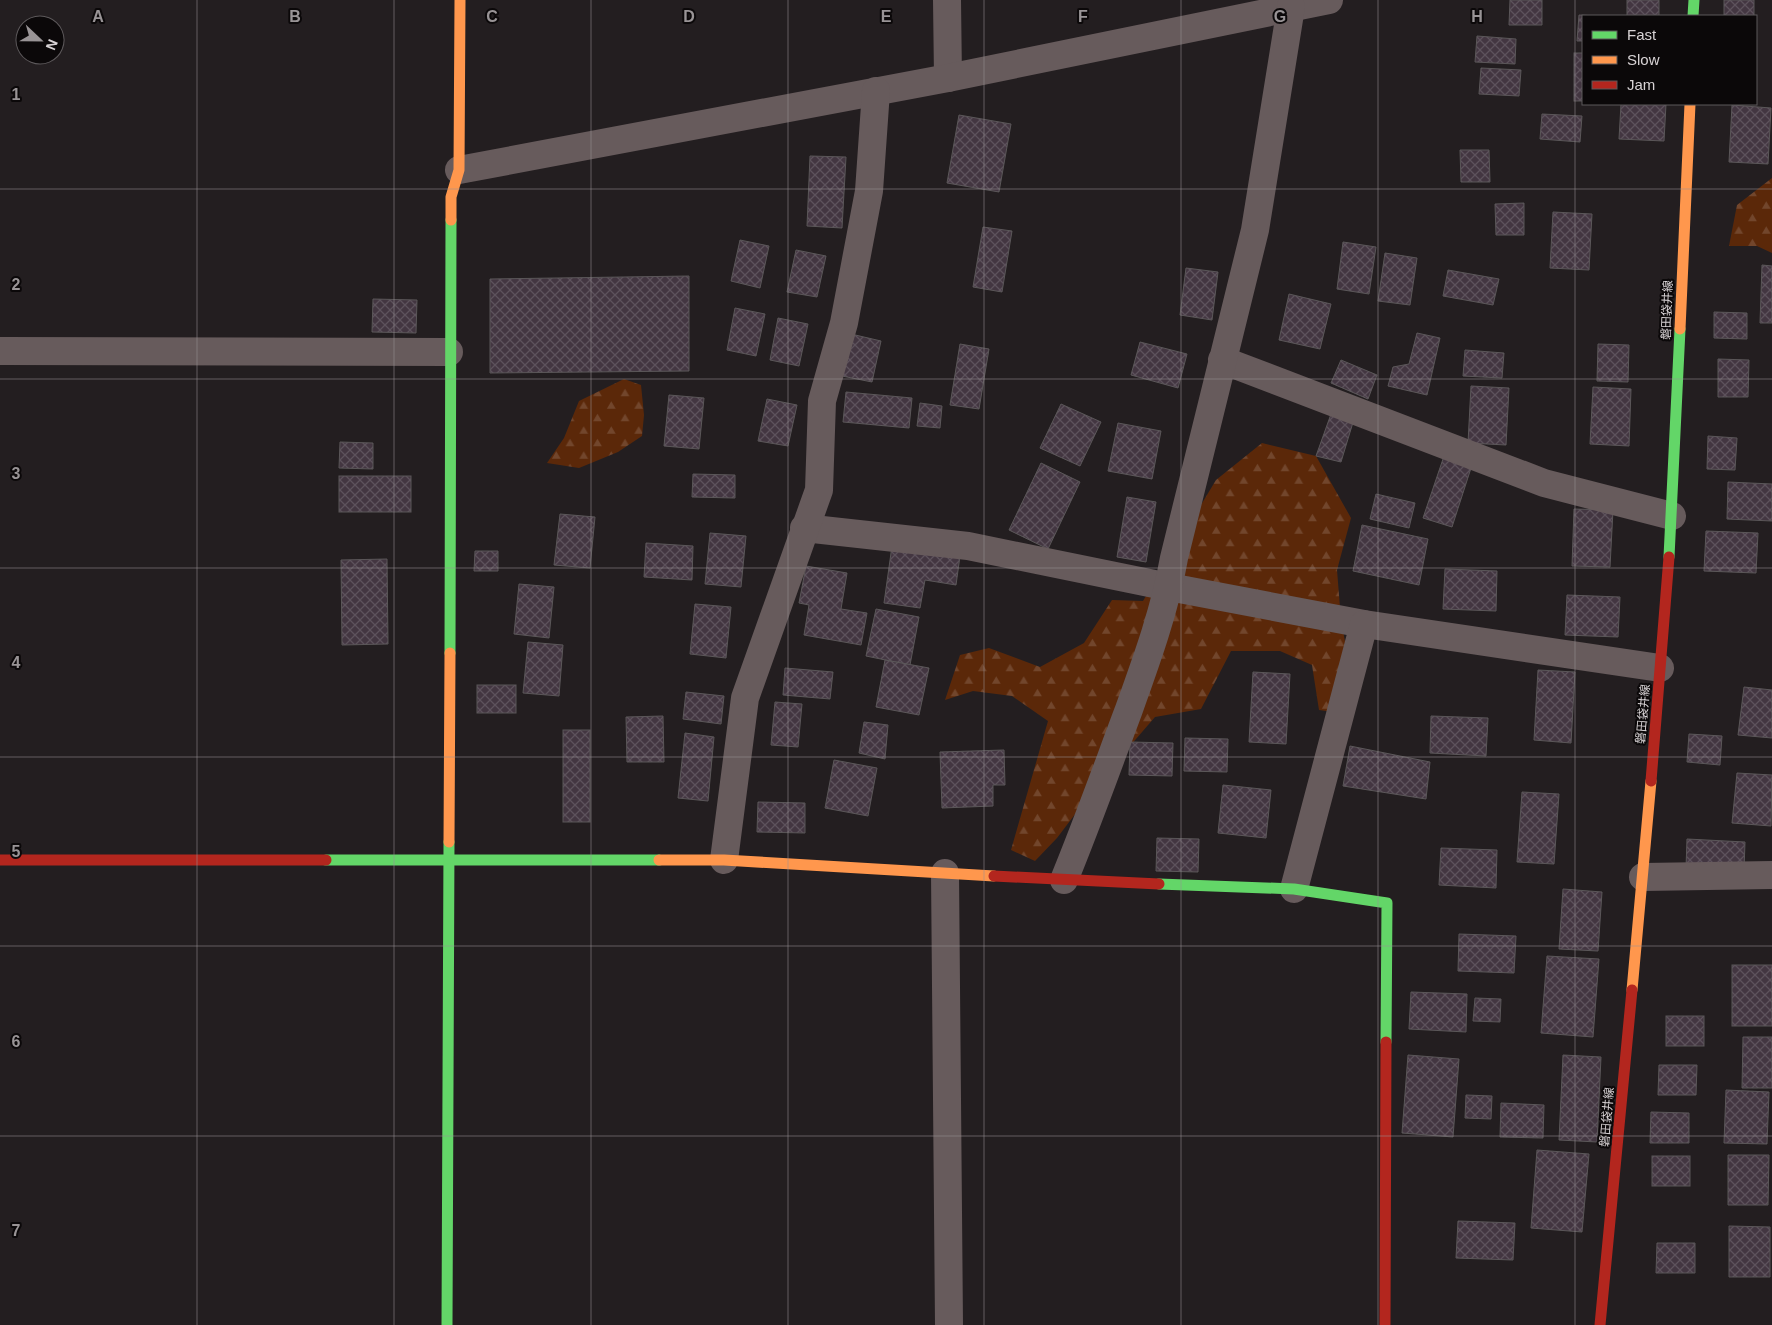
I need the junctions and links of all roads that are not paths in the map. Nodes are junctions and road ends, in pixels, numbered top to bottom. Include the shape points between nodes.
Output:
1 (460, 0) edge
2 (947, 0) edge
3 (1329, 0) edge
4 (1694, 0) edge
5 (1291, 8) junction
6 (1693, 15) edge
7 (948, 78) junction
8 (876, 91) junction
9 (1690, 105) edge
10 (459, 170) junction
11 (0, 350) edge
12 (450, 352) junction
13 (1222, 360) junction
14 (1672, 516) junction
15 (804, 528) junction
16 (1169, 587) junction
17 (1364, 624) junction
18 (1660, 668) junction
19 (0, 860) edge
20 (449, 860) junction
21 (724, 860) junction
22 (945, 872) junction
23 (1772, 875) edge
24 (1643, 877) junction
25 (1064, 880) junction
26 (1294, 889) junction
27 (447, 1325) edge
28 (949, 1325) edge
29 (1385, 1325) edge
30 (1600, 1325) edge

1 - 10 street
2 - 7 street
3 - 5 street
4 - 6 street
5 - 7 street
5 - 13 street via 1255,230
7 - 8 street
8 - 10 street
8 - 15 street via 869,191 844,323 822,401 818,490
9 - 14 street, 磐田袋井線
10 - 12 street via 451,197
11 - 12 street
12 - 20 street
13 - 14 street via 1544,483
13 - 16 street
14 - 18 street, 磐田袋井線
15 - 16 street via 968,546
15 - 21 street via 745,698
16 - 17 street
16 - 25 street via 1130,706
17 - 18 street
17 - 26 street
18 - 24 street, 磐田袋井線
19 - 20 street
20 - 21 street
20 - 27 street
21 - 22 street
22 - 25 street
22 - 28 street
23 - 24 street
24 - 30 street, 磐田袋井線
25 - 26 street
26 - 29 street via 1387,903

